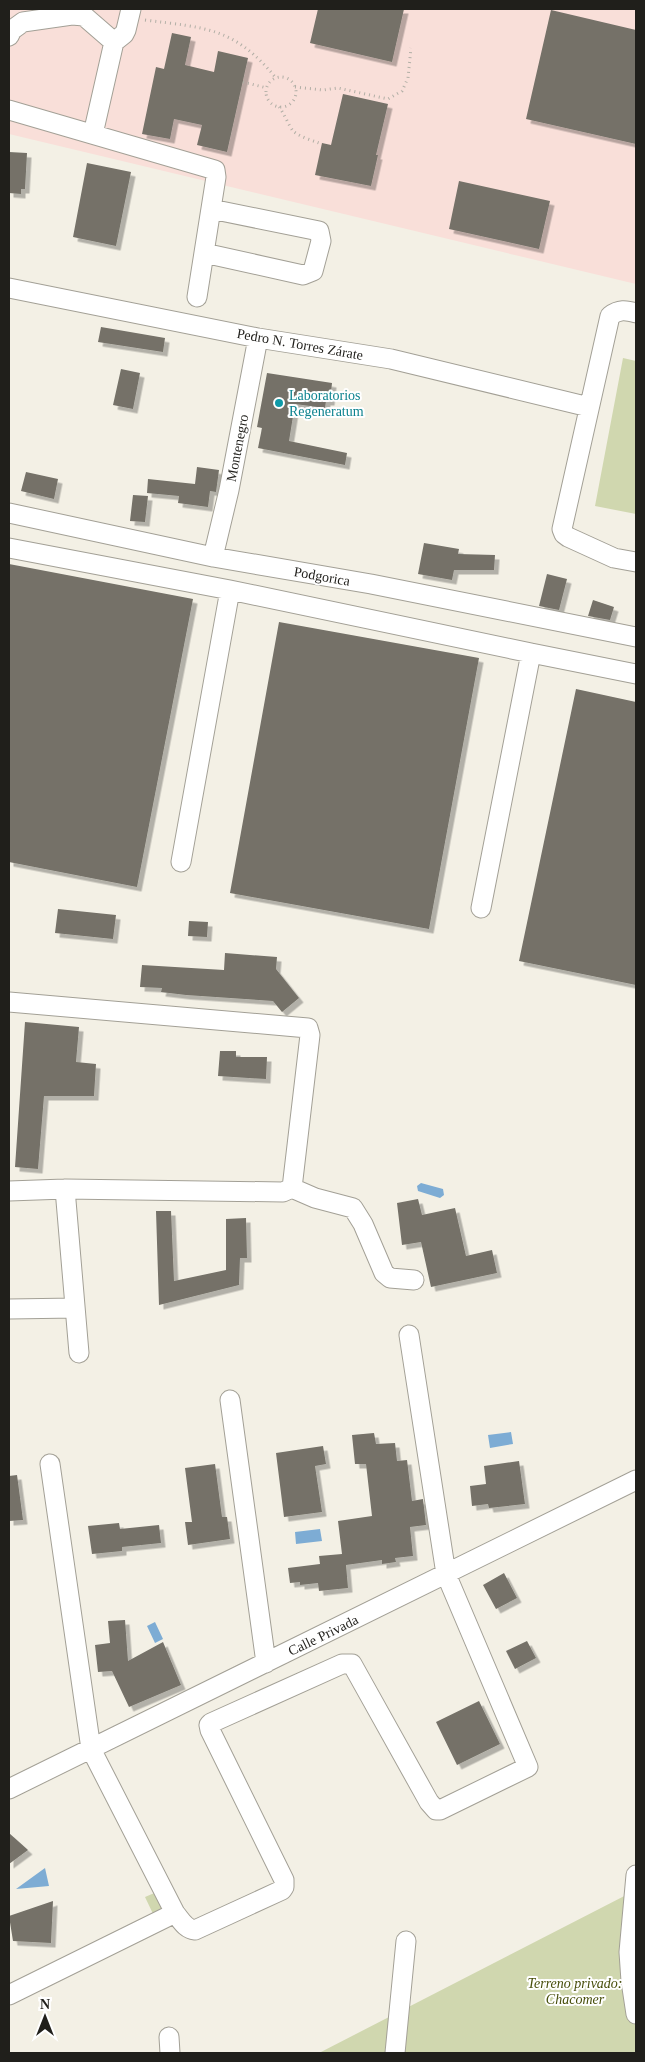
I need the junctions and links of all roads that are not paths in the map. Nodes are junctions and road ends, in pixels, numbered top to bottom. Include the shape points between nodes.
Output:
1 (130, 13) edge
2 (9, 36) edge
3 (114, 42) junction
4 (9, 110) edge
5 (93, 134) junction
6 (211, 209) junction
7 (204, 253) junction
8 (9, 288) edge
9 (198, 297) dead end
10 (636, 313) edge
11 (258, 338) junction
12 (589, 407) junction
13 (9, 513) edge
14 (9, 548) edge
15 (213, 557) junction
16 (636, 562) edge
17 (230, 590) junction
18 (636, 637) edge
19 (531, 653) junction
20 (636, 674) edge
21 (181, 862) dead end
22 (481, 908) dead end
23 (9, 1002) edge
24 (292, 1188) junction
25 (65, 1189) junction
26 (9, 1191) edge
27 (414, 1280) dead end
28 (74, 1308) junction
29 (9, 1309) edge
30 (409, 1335) dead end
31 (80, 1353) dead end
32 (230, 1400) dead end
33 (50, 1464) dead end
34 (636, 1480) edge
35 (446, 1574) junction
36 (266, 1663) junction
37 (91, 1749) junction
38 (9, 1789) edge
39 (636, 1875) edge
40 (175, 1913) junction
41 (406, 1941) dead end
42 (9, 1995) edge
43 (636, 2014) edge
44 (395, 2053) edge

1 - 3 street via 124,34
2 - 3 street via 23,22 64,15 84,16
3 - 5 street
4 - 5 street
5 - 6 street via 215,170
6 - 7 street
6 - 7 street via 319,231 321,241 314,271 302,275
7 - 9 street
8 - 11 street, Pedro N. Torres Zárate
10 - 12 street via 623,310 610,316
11 - 12 street, Pedro N. Torres Zárate via 391,359
11 - 15 street, Montenegro
12 - 16 street via 562,528 568,537 614,558
13 - 15 street, Podgorica
14 - 17 street
15 - 18 street, Podgorica via 371,584
17 - 19 street
17 - 21 street
19 - 20 street
19 - 22 street
23 - 24 street via 308,1028 310,1035
24 - 25 street via 283,1192
24 - 27 street via 352,1208 363,1224 384,1273 390,1278
25 - 26 street
25 - 28 street
28 - 29 street
28 - 31 street
30 - 35 street
32 - 36 street
33 - 37 street
34 - 35 street, Calle Privada
35 - 36 street, Calle Privada
35 - 40 street via 527,1762 527,1769 440,1810 433,1808 352,1664 345,1662 209,1725 284,1880 284,1887 196,1930 185,1925
36 - 37 street, Calle Privada
37 - 38 street, Calle Privada
37 - 40 street
39 - 43 street via 629,1952
40 - 42 street
41 - 44 street

